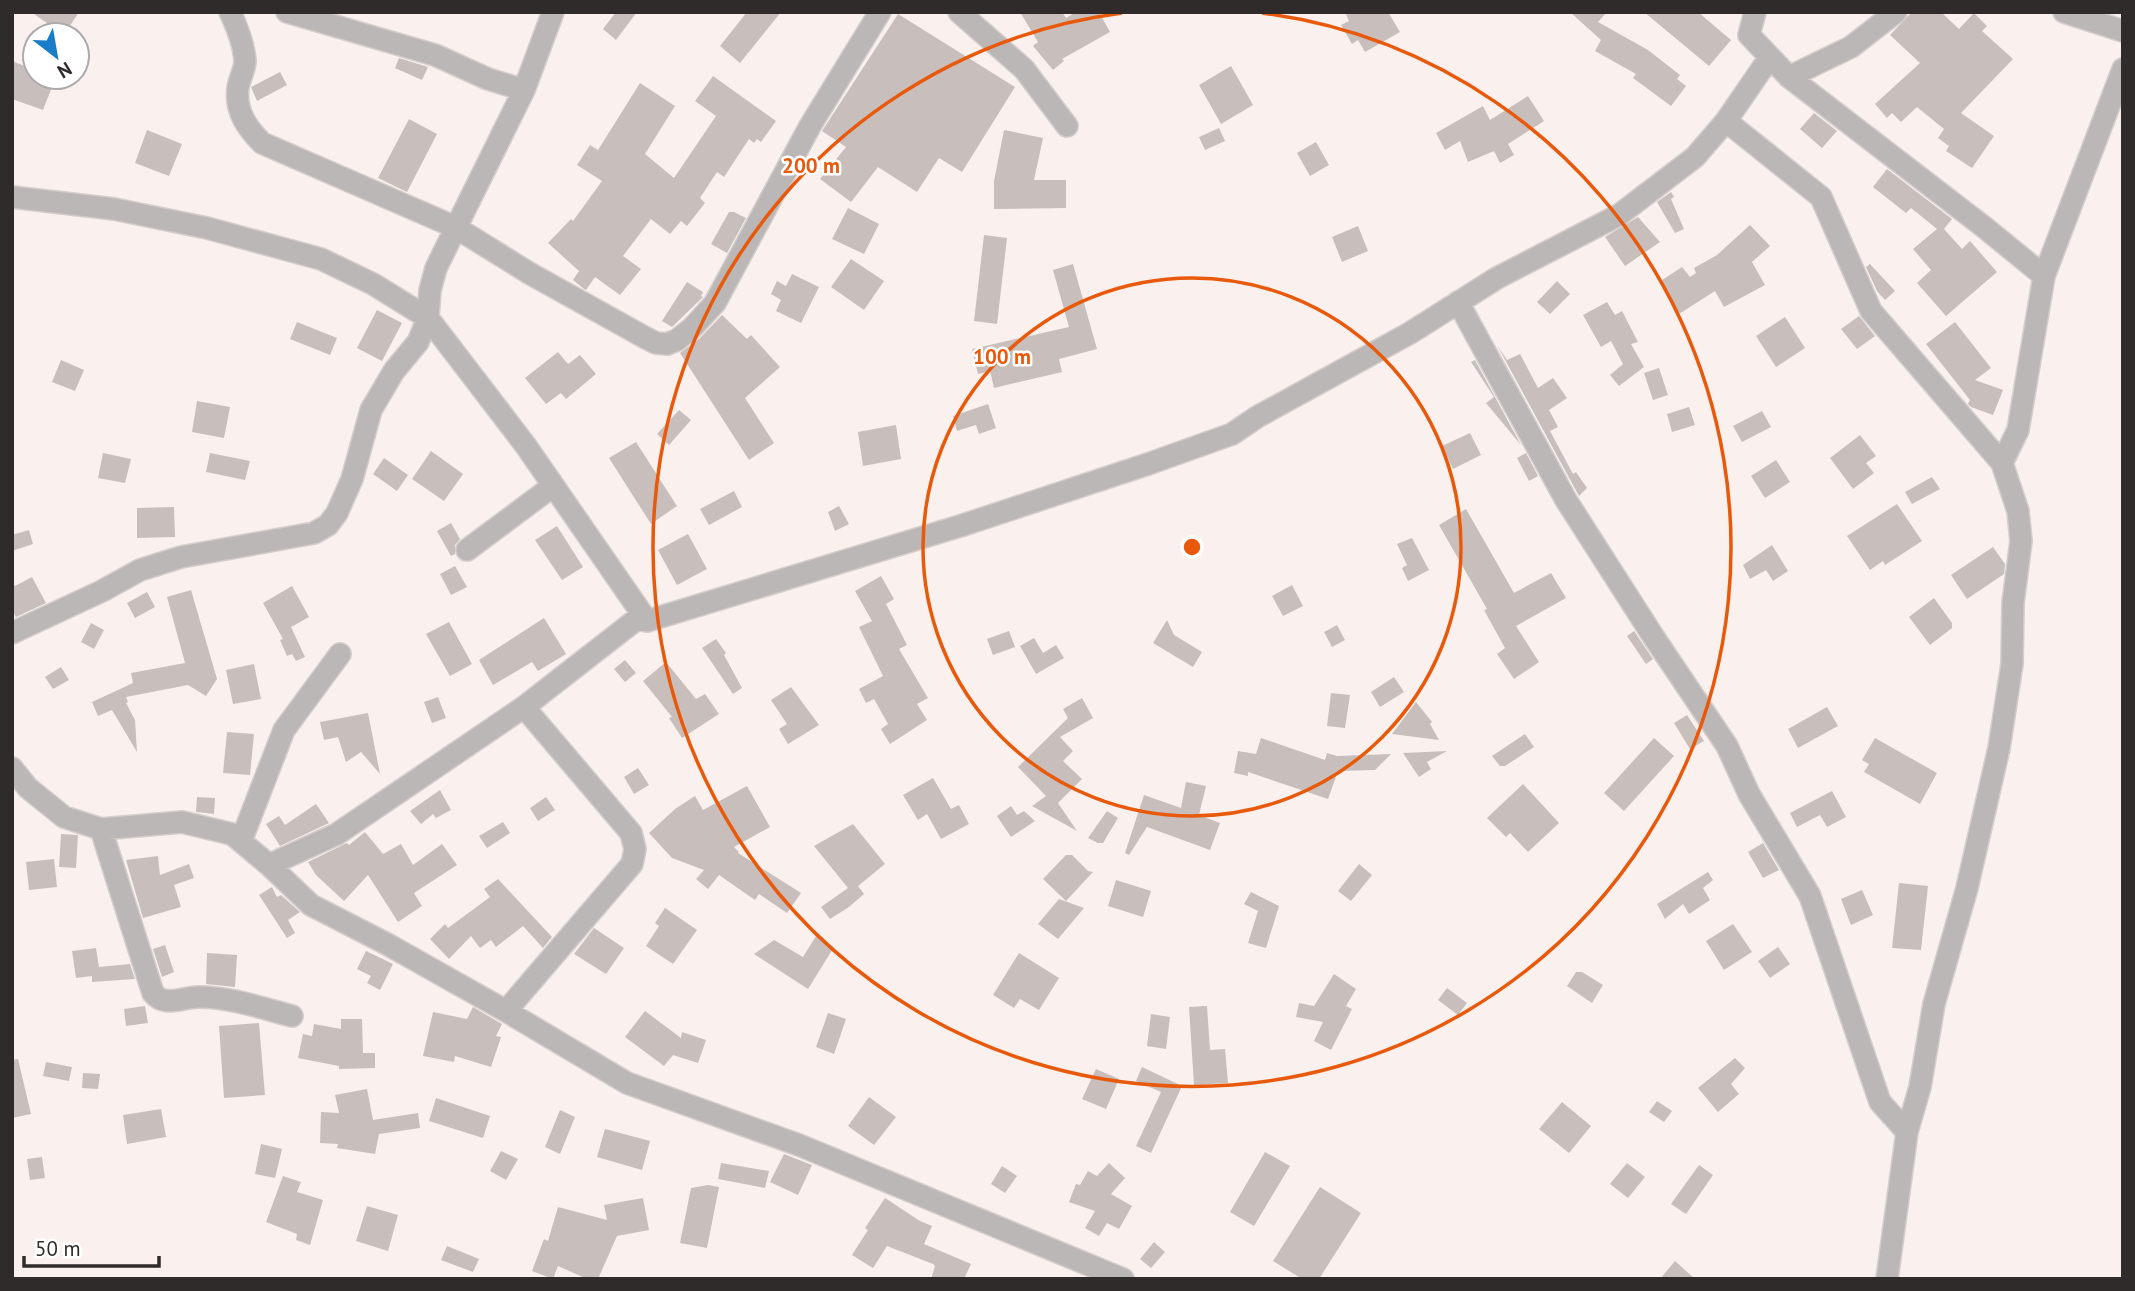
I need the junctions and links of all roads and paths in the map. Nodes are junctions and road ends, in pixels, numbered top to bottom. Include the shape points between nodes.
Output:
1 (230, 12) edge
2 (288, 12) edge
3 (553, 12) edge
4 (880, 12) edge
5 (959, 12) edge
6 (1755, 12) edge
7 (1896, 12) edge
8 (2064, 12) edge
9 (2123, 31) edge
10 (1770, 57) junction
11 (2123, 69) edge
12 (1789, 77) junction
13 (524, 90) junction
14 (1726, 121) junction
15 (1067, 126) dead end
16 (12, 197) edge
17 (455, 227) junction
18 (2044, 276) junction
19 (1458, 302) junction
20 (428, 318) junction
21 (2002, 463) junction
22 (554, 486) junction
23 (467, 550) dead end
24 (647, 621) junction
25 (12, 633) edge
26 (340, 654) dead end
27 (524, 707) junction
28 (12, 768) edge
29 (101, 829) junction
30 (241, 841) junction
31 (269, 865) junction
32 (506, 1011) junction
33 (292, 1016) dead end
34 (1907, 1132) junction
35 (1123, 1279) edge
36 (1887, 1279) edge

1 - 17 street via 245,62 238,90 240,114 262,142
2 - 13 street via 435,55
3 - 13 street
4 - 17 street via 810,126 715,303 677,340 667,344 646,338
5 - 15 street via 1024,69
6 - 10 street via 1749,35
7 - 12 street via 1851,47
8 - 9 street
10 - 12 street
10 - 14 street
11 - 18 street
12 - 18 street
13 - 17 street
14 - 19 street via 1695,157 1619,215
14 - 21 street via 1821,197 1871,311
16 - 20 street via 141,214 321,259
17 - 20 street via 436,268
18 - 21 street via 2018,430
19 - 24 street via 1232,434 960,526
19 - 34 street via 1566,500 1727,746 1749,794 1810,895 1880,1102
20 - 22 street
20 - 25 street via 418,342 371,410 352,479 328,526 314,533 181,557 140,570
21 - 34 street via 2018,511 2021,541 2012,603 2012,664 1999,748 1934,1004
22 - 23 street
22 - 24 street
24 - 27 street via 637,619
26 - 30 street via 284,730
27 - 31 street via 337,834
27 - 32 street via 631,833 635,849 632,864
28 - 29 street via 28,788 64,817
29 - 30 street via 183,822 232,834
29 - 33 street via 158,1000 218,997
30 - 31 street
31 - 32 street via 311,905
32 - 35 street via 627,1083 799,1145
34 - 36 street

